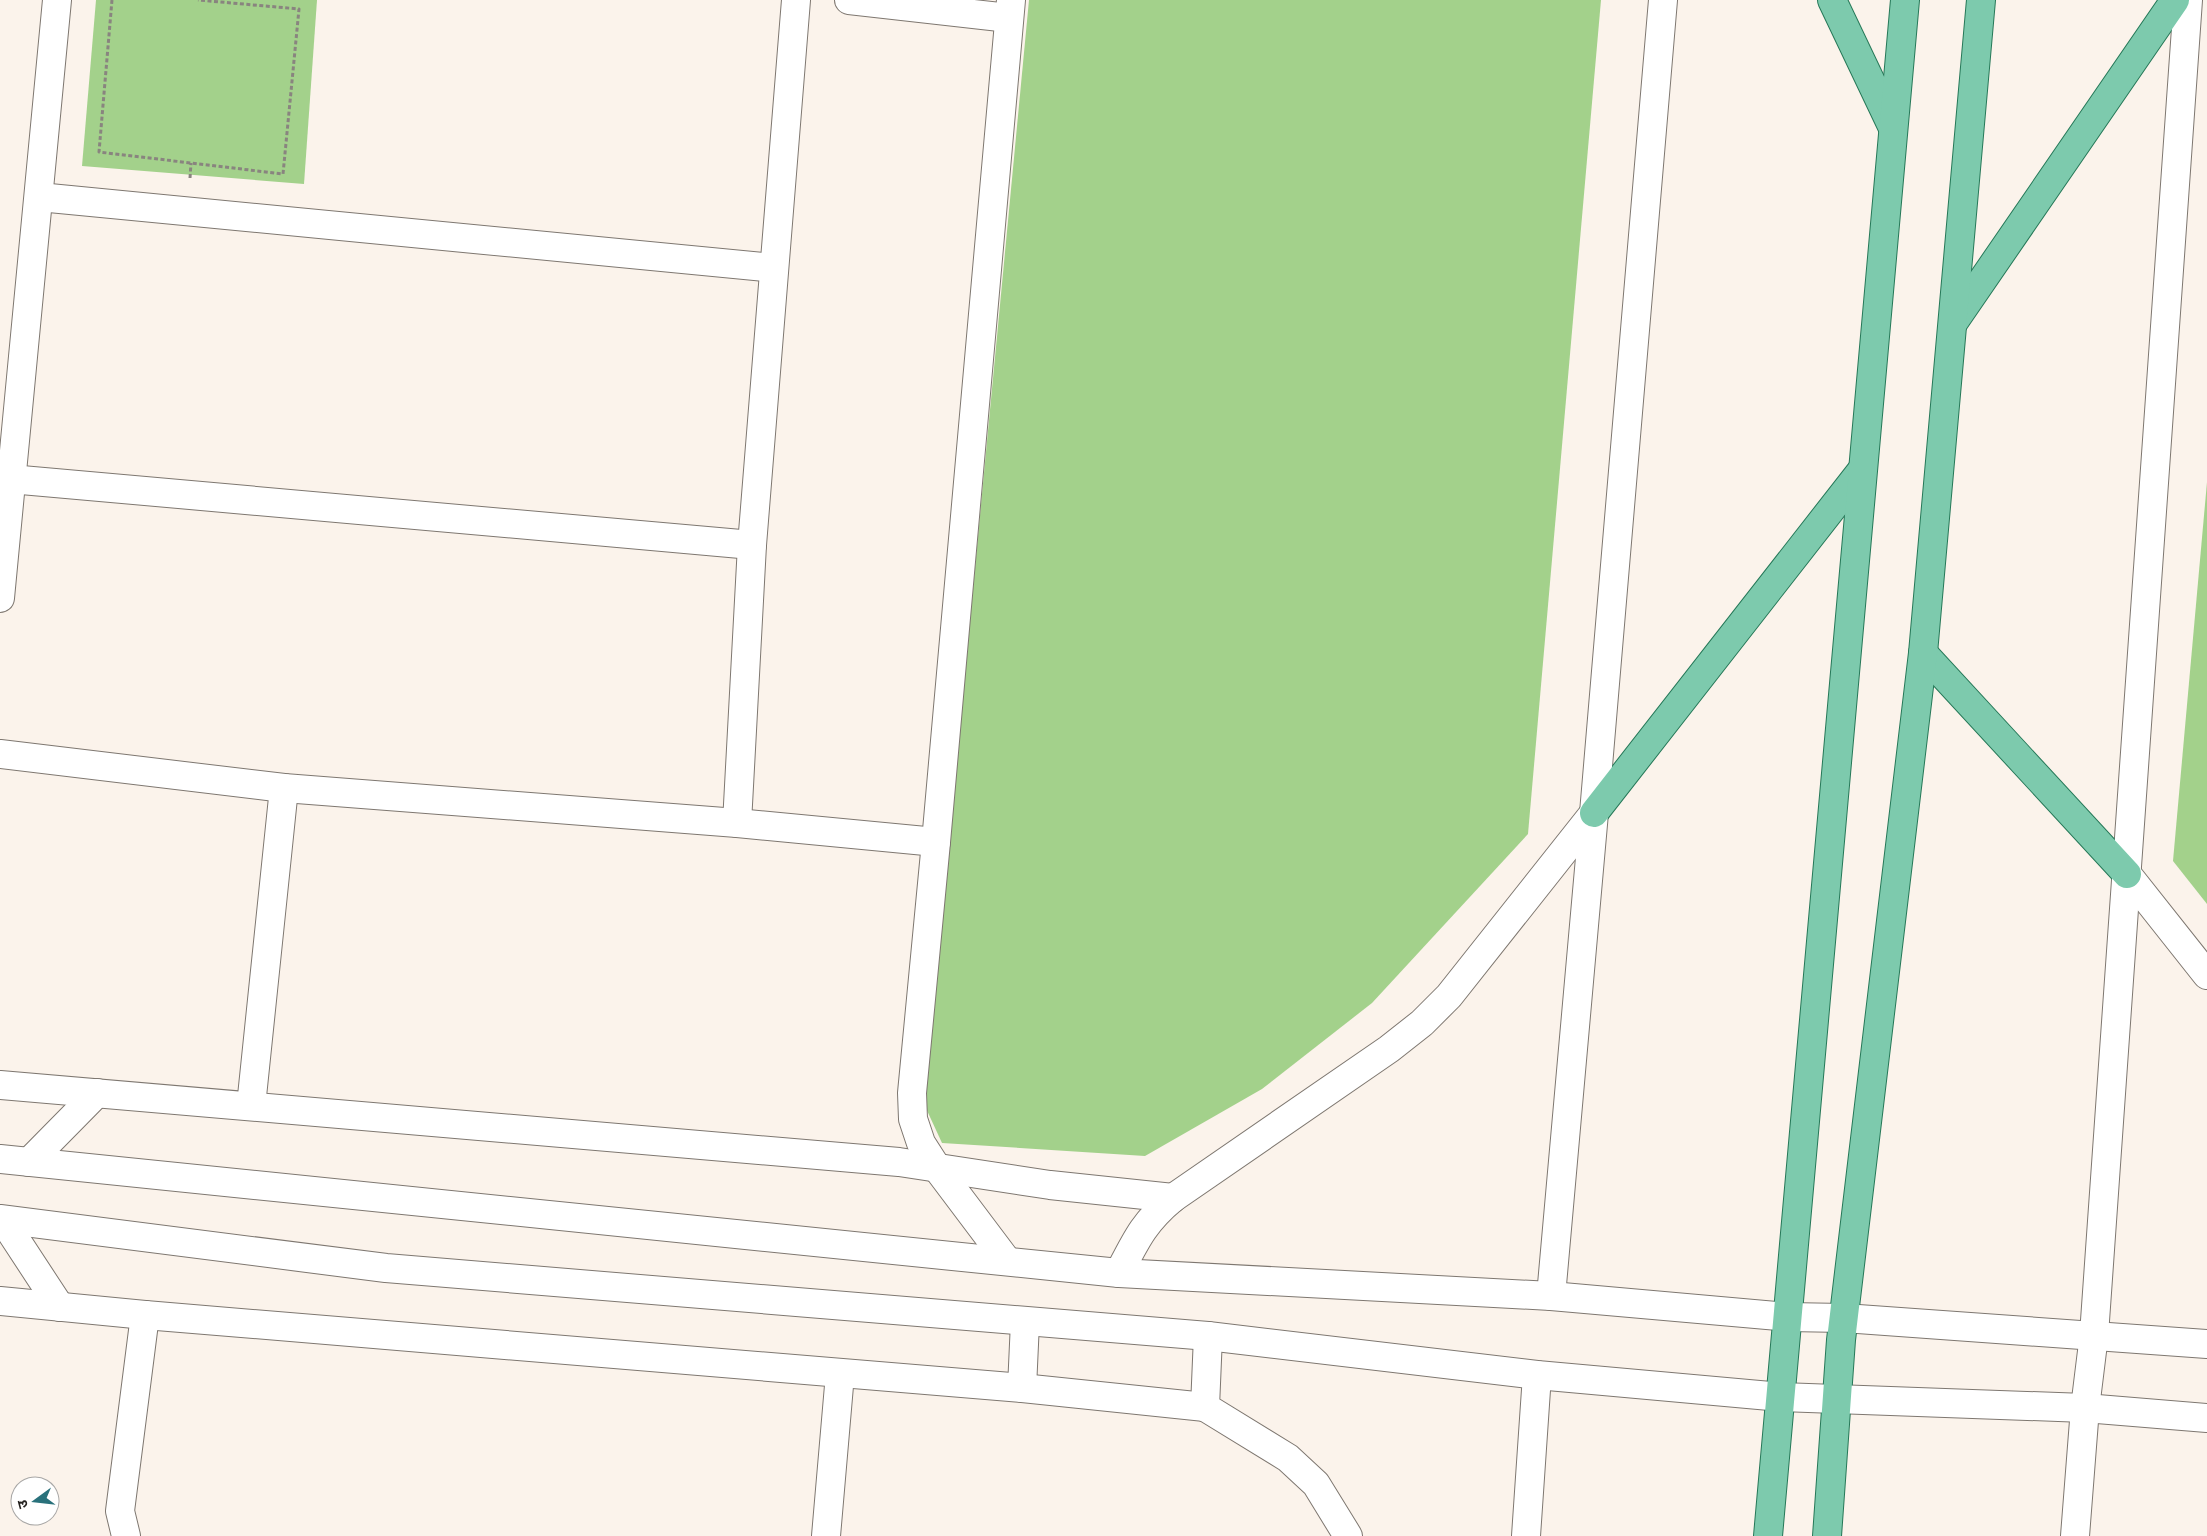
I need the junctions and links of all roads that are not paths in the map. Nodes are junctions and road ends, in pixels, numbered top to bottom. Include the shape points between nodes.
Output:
1 (57, 0) edge
2 (796, 0) edge
3 (849, 0) edge
4 (1663, 0) edge
5 (1832, 0) edge
6 (1904, 0) edge
7 (1981, 0) edge
8 (2175, 0) edge
9 (2188, 0) edge
10 (1010, 9) edge
11 (1893, 128) junction
12 (39, 197) junction
13 (774, 268) junction
14 (1952, 324) junction
15 (1862, 470) junction
16 (10, 479) junction
17 (752, 545) junction
18 (0, 598) edge
19 (1923, 653) junction
20 (0, 754) edge
21 (284, 788) junction
22 (1594, 813) junction
23 (737, 823) junction
24 (936, 842) junction
25 (2127, 874) junction
26 (2207, 975) edge
27 (0, 1085) edge
28 (97, 1093) junction
29 (251, 1106) junction
30 (0, 1159) edge
31 (29, 1162) junction
32 (938, 1168) junction
33 (1172, 1198) junction
34 (2, 1220) edge
35 (1007, 1261) junction
36 (1119, 1273) junction
37 (1551, 1296) junction
38 (0, 1302) edge
39 (60, 1307) junction
40 (145, 1316) junction
41 (1788, 1317) junction
42 (1844, 1318) junction
43 (1025, 1322) junction
44 (2094, 1335) junction
45 (1208, 1336) junction
46 (2207, 1344) edge
47 (840, 1374) junction
48 (1536, 1375) junction
49 (1022, 1388) junction
50 (1781, 1397) junction
51 (1837, 1400) junction
52 (1205, 1408) junction
53 (2085, 1408) junction
54 (2207, 1418) edge
55 (126, 1536) edge
56 (826, 1536) edge
57 (1348, 1536) edge
58 (1526, 1536) edge
59 (1768, 1536) edge
60 (1827, 1536) edge
61 (2075, 1536) edge

1 - 12 street
2 - 13 street
3 - 10 street
4 - 22 street
5 - 11 main road
6 - 11 main road
7 - 14 main road
8 - 14 main road
9 - 25 street
10 - 24 street
11 - 15 main road
12 - 13 street
12 - 16 street
13 - 17 street
14 - 19 main road
15 - 22 main road
15 - 41 main road
16 - 17 street
16 - 18 street
17 - 23 street
19 - 25 main road
19 - 42 main road
20 - 21 street
21 - 23 street
21 - 29 street
22 - 33 street via 1449,996 1422,1023
22 - 37 street
23 - 24 street
24 - 32 street via 912,1093 913,1119 921,1143
25 - 26 street
25 - 44 street
27 - 28 street
28 - 29 street
28 - 31 street
29 - 32 street
30 - 31 street
31 - 35 street
32 - 33 street via 1050,1185
32 - 35 street
33 - 36 street via 1140,1232
34 - 39 street
34 - 43 street via 386,1268
35 - 36 street
36 - 37 street
37 - 41 street
38 - 39 street
39 - 40 street
40 - 47 street
40 - 55 street via 120,1511
41 - 42 street
41 - 50 main road
42 - 44 street
42 - 51 main road
43 - 45 street
43 - 49 street
44 - 46 street
44 - 53 street
45 - 48 street
45 - 52 street
47 - 49 street
47 - 56 street
48 - 50 street
48 - 58 street
49 - 52 street
50 - 51 street
50 - 59 main road
51 - 53 street
51 - 60 main road
52 - 57 street via 1288,1458 1316,1484
53 - 54 street
53 - 61 street

